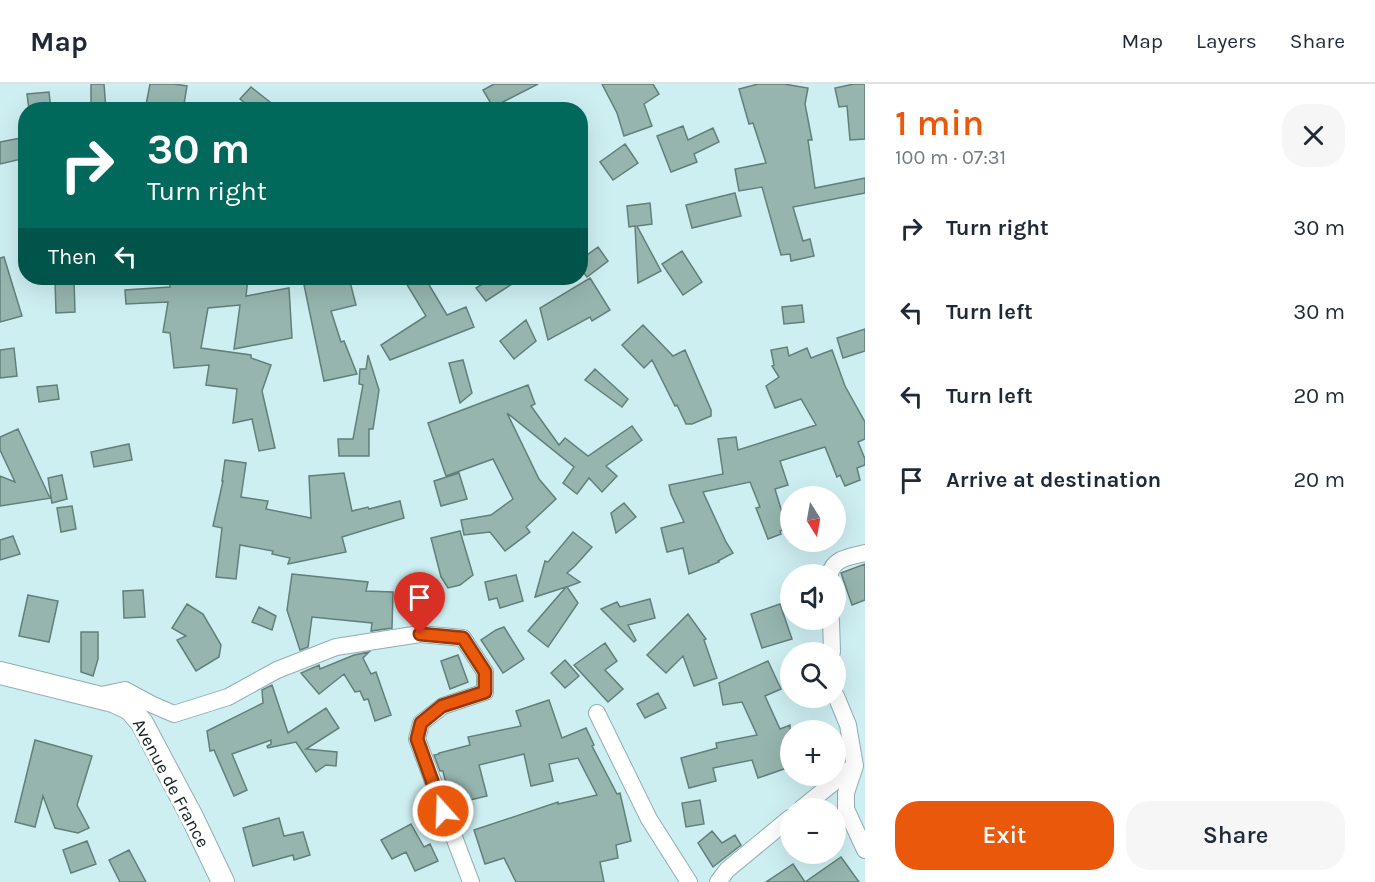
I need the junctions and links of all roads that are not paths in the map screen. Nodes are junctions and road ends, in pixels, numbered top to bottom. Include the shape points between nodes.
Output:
1 (865, 553) edge
2 (834, 564) edge
3 (0, 673) edge
4 (94, 696) junction
5 (841, 708) edge
6 (597, 713) dead end
7 (860, 762) edge
8 (815, 798) edge
9 (780, 826) edge
10 (865, 850) edge
11 (223, 882) edge
12 (471, 882) edge
13 (689, 882) edge
14 (718, 882) edge

1 - 2 street
3 - 4 main road, Avenue de France
4 - 11 main road, Avenue de France via 130,709 142,723
4 - 12 street via 125,690 174,714 228,697 277,670 336,647 420,634 463,638 485,672 485,692 442,706 421,723 417,739
5 - 7 street
6 - 13 street via 649,819
7 - 8 street
7 - 10 street via 846,793 846,809
9 - 14 street

